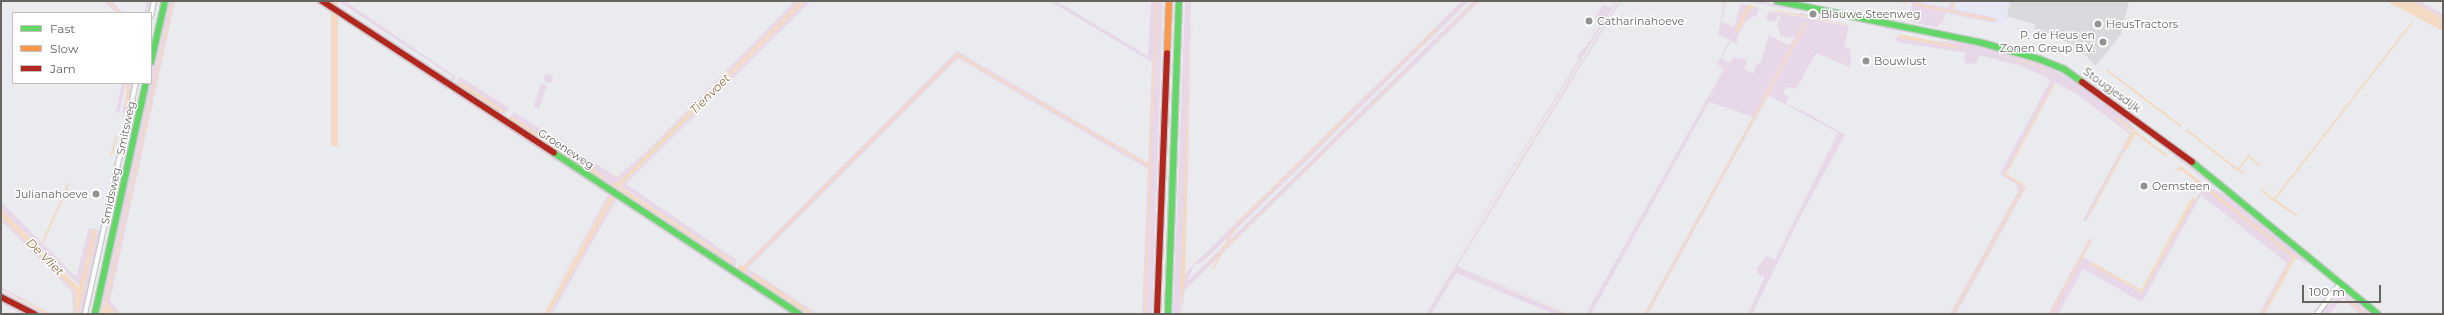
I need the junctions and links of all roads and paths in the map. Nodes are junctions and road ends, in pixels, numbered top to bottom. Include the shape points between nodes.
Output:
1 (154, 1) edge
2 (164, 1) edge
3 (322, 1) edge
4 (1169, 1) edge
5 (1179, 1) edge
6 (1777, 1) edge
7 (152, 12) edge
8 (152, 57) edge
9 (136, 84) edge
10 (146, 84) edge
11 (2340, 283) junction
12 (1, 297) edge
13 (35, 314) edge
14 (85, 314) edge
15 (96, 314) edge
16 (799, 314) edge
17 (1157, 314) edge
18 (1168, 314) edge
19 (2316, 314) edge
20 (2378, 314) edge

1 - 7 street
2 - 8 main road
3 - 16 main road, Groeneweg
4 - 17 main road
5 - 18 main road
6 - 11 main road, Stougjesdijk via 1980,42 2040,58 2059,67 2155,134
9 - 14 street, Smitsweg
10 - 15 main road, Smidsweg
11 - 19 street
11 - 20 main road, Stougjesdijk
12 - 13 main road

